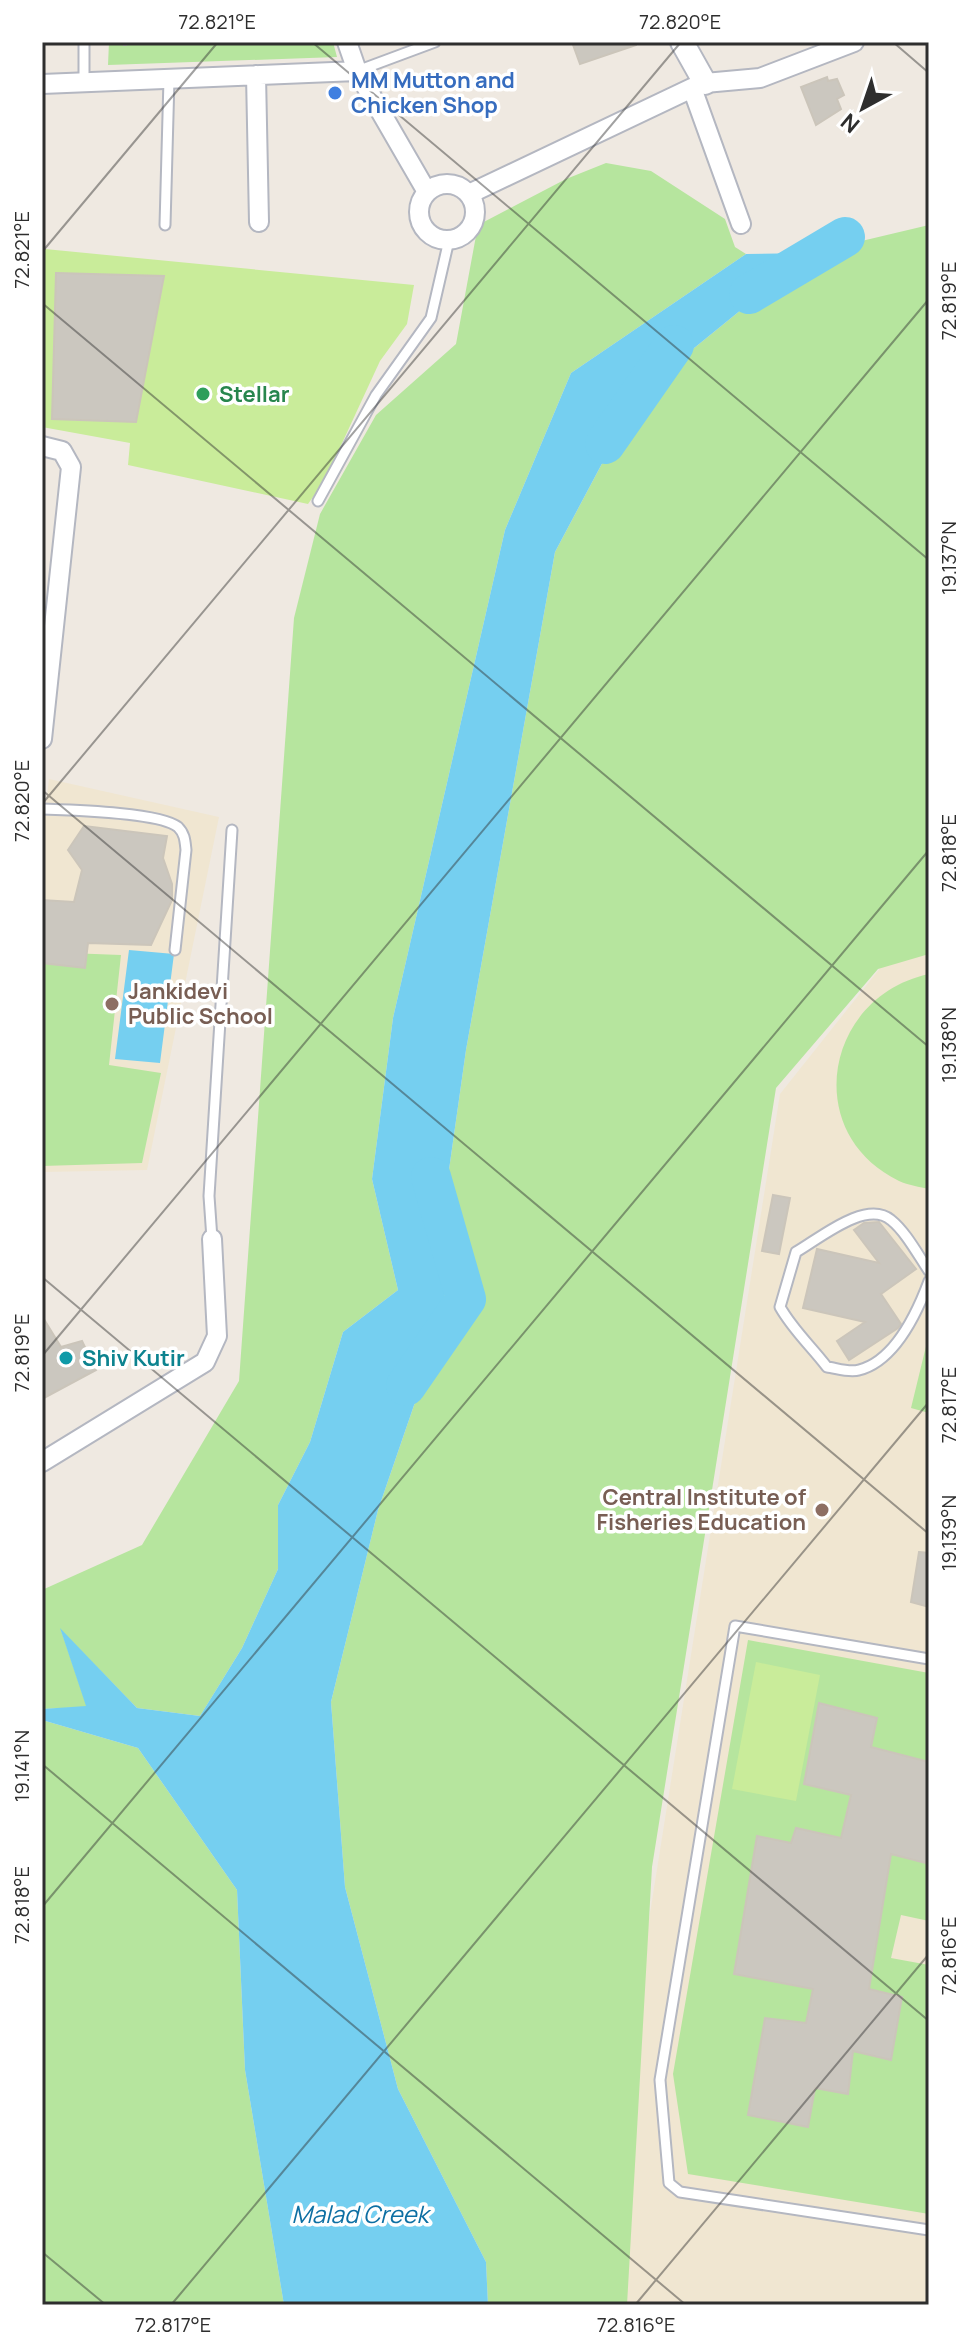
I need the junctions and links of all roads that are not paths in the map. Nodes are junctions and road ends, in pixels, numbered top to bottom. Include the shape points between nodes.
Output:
1 (84, 42) edge
2 (347, 42) edge
3 (435, 42) edge
4 (682, 42) edge
5 (699, 42) edge
6 (854, 42) edge
7 (357, 71) junction
8 (256, 75) junction
9 (169, 79) junction
10 (84, 82) junction
11 (42, 84) edge
12 (698, 85) junction
13 (427, 192) junction
14 (469, 194) junction
15 (259, 222) dead end
16 (741, 224) dead end
17 (165, 225) dead end
18 (449, 240) junction
19 (42, 446) edge
20 (318, 501) dead end
21 (42, 739) edge
22 (42, 809) edge
23 (232, 830) dead end
24 (175, 950) dead end
25 (212, 1239) joint
26 (929, 1271) edge
27 (929, 1281) edge
28 (42, 1462) edge
29 (929, 1659) edge
30 (929, 2230) edge

1 - 10 lane
2 - 7 street
3 - 7 lane
4 - 12 street
5 - 12 street
6 - 12 street via 760,78
7 - 8 street
7 - 13 street
8 - 9 street
8 - 15 street
9 - 10 street
9 - 17 lane
10 - 11 street
12 - 14 street
12 - 16 street
13 - 14 street via 451,184
13 - 18 street via 420,204 421,224 430,234
14 - 18 street via 474,220 462,236
18 - 20 lane via 431,318 376,395
19 - 21 street via 62,451 71,467
22 - 24 lane via 176,825 185,836 186,850
23 - 25 lane via 209,1196
25 - 28 street via 217,1336 205,1362
26 - 27 lane via 891,1220 877,1213 863,1215 796,1252 780,1307 827,1367 856,1371 874,1364 909,1326
29 - 30 lane via 735,1626 660,2080 669,2183 680,2192

